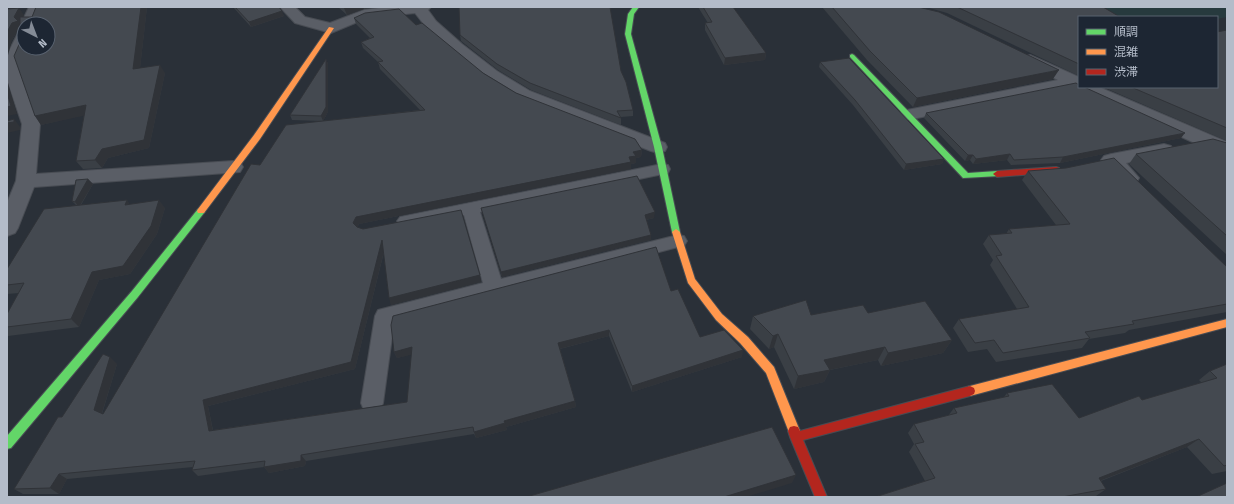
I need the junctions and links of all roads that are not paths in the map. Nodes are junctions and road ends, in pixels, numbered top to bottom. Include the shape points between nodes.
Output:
1 (287, 7) edge
2 (418, 7) edge
3 (424, 7) edge
4 (636, 7) edge
5 (331, 28) junction
6 (16, 52) edge
7 (1018, 54) edge
8 (852, 56) dead end
9 (1078, 84) edge
10 (1078, 85) edge
11 (1086, 88) edge
12 (907, 115) junction
13 (1206, 141) junction
14 (658, 146) junction
15 (1227, 148) edge
16 (233, 167) junction
17 (1067, 168) edge
18 (662, 169) junction
19 (26, 181) junction
20 (1144, 192) edge
21 (470, 208) junction
22 (388, 225) edge
23 (7, 228) edge
24 (678, 241) junction
25 (494, 288) junction
26 (1227, 323) edge
27 (372, 403) dead end
28 (796, 437) junction
29 (7, 444) edge
30 (821, 497) edge

1 - 5 street via 300,20
2 - 3 street
2 - 5 street via 364,14
2 - 14 street via 431,24 456,47 491,75 524,95
4 - 14 street via 631,14 628,34
5 - 16 street via 294,87
6 - 19 street via 11,64 22,119 31,124
7 - 9 street
8 - 12 street
10 - 12 street
11 - 13 street
12 - 17 street via 966,176
13 - 15 street
13 - 20 street via 1107,161
14 - 18 street
16 - 19 street
16 - 29 street via 145,283
18 - 21 lane
18 - 24 street
19 - 23 street
21 - 22 lane
21 - 25 lane
24 - 25 lane
24 - 28 street via 691,280 719,316 770,370
25 - 27 lane via 385,316
26 - 28 street
28 - 30 street

